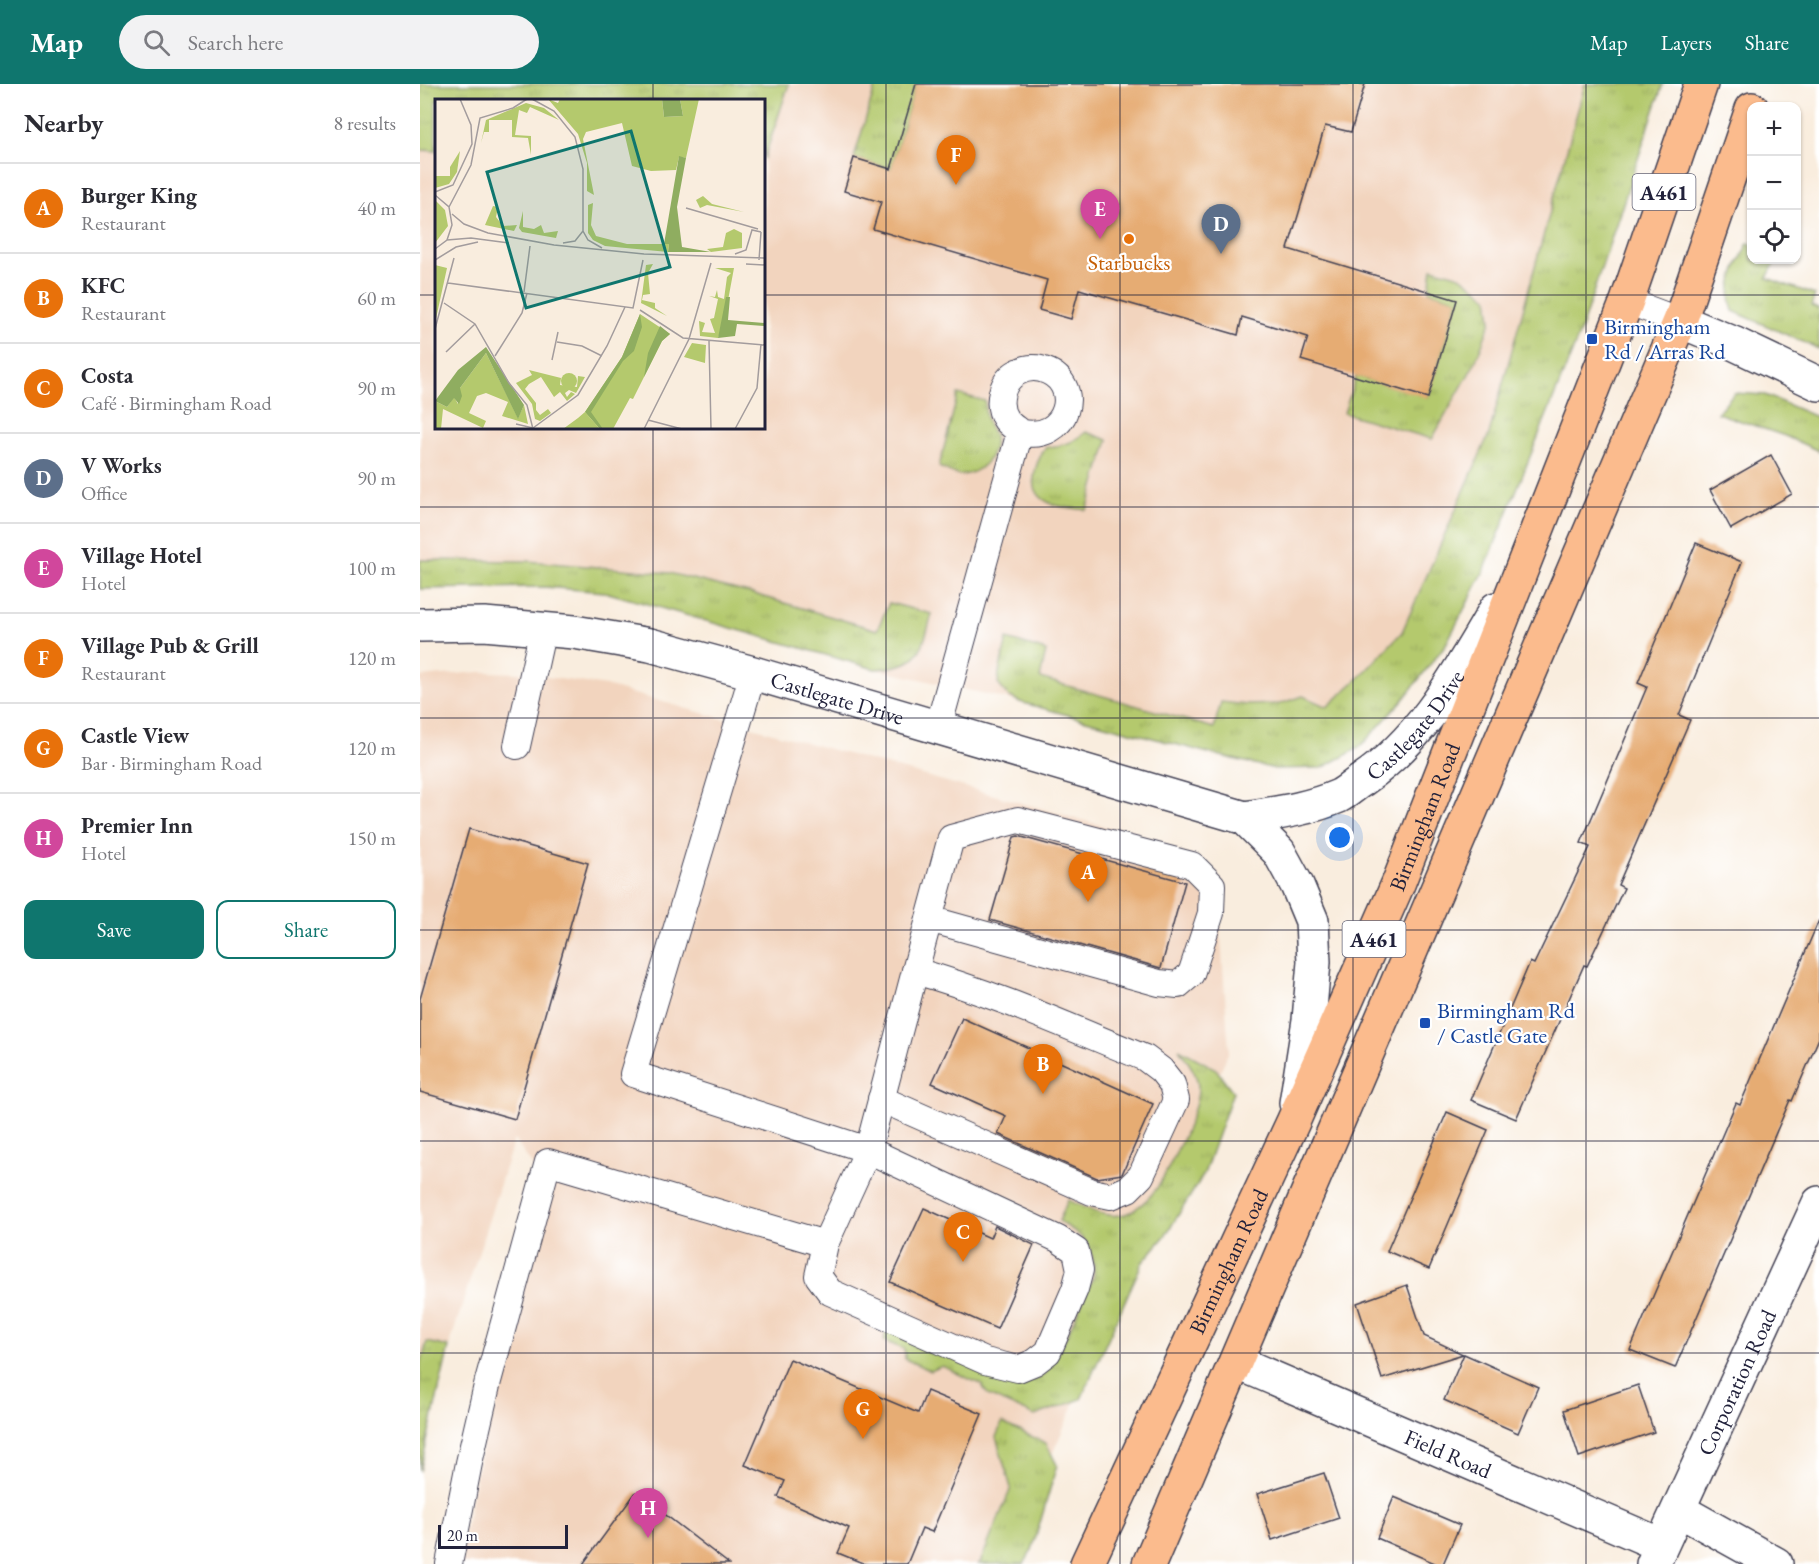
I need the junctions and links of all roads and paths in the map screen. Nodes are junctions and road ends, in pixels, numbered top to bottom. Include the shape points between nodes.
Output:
1 (1701, 84) edge
2 (1760, 84) edge
3 (1754, 102) edge
4 (1747, 123) edge
5 (1627, 301) junction
6 (1680, 321) junction
7 (1819, 384) edge
8 (1020, 432) dead end
9 (1526, 559) junction
10 (420, 625) edge
11 (543, 629) junction
12 (753, 673) junction
13 (938, 728) junction
14 (518, 746) dead end
15 (1245, 818) junction
16 (929, 919) junction
17 (915, 970) junction
18 (881, 1099) junction
19 (1293, 1122) junction
20 (868, 1150) junction
21 (1819, 1203) edge
22 (825, 1244) junction
23 (1236, 1362) junction
24 (1679, 1510) junction
25 (1657, 1554) edge
26 (449, 1564) edge
27 (1087, 1564) edge
28 (1149, 1564) edge
29 (1776, 1564) edge

1 - 5 highway, Birmingham Road / A461
2 - 3 highway, Birmingham Road / A461
4 - 6 highway, Birmingham Road / A461
5 - 6 lane
5 - 9 highway, Birmingham Road / A461
6 - 7 street
6 - 23 highway, Birmingham Road / A461
8 - 13 lane
9 - 15 street, Castlegate Drive via 1437,706 1383,766 1340,795 1287,812
9 - 19 highway, Birmingham Road / A461 via 1398,884
10 - 11 street, Castlegate Drive via 484,624
11 - 12 street, Castlegate Drive via 651,645
11 - 14 lane
12 - 13 street, Castlegate Drive
12 - 20 lane via 633,1074
13 - 15 street, Castlegate Drive
15 - 19 street, Castlegate Drive via 1279,852 1312,921 1314,962 1309,1020
16 - 16 lane via 951,838 1018,820 1192,865 1212,885 1211,913 1191,974 1178,985
16 - 17 lane
17 - 18 lane
17 - 18 lane via 1146,1058 1172,1084 1176,1100 1141,1176 1128,1189 1111,1196 1092,1192
18 - 20 lane
19 - 27 highway, Birmingham Road / A461
20 - 22 lane
20 - 22 lane via 1076,1251 1080,1270 1075,1290 1048,1352 1018,1369 1002,1366 830,1292 818,1276
21 - 24 street, Corporation Road
22 - 26 lane via 548,1162 488,1382
23 - 25 street, Field Road
23 - 28 highway, Birmingham Road / A461
24 - 25 street, Corporation Road
24 - 29 street

